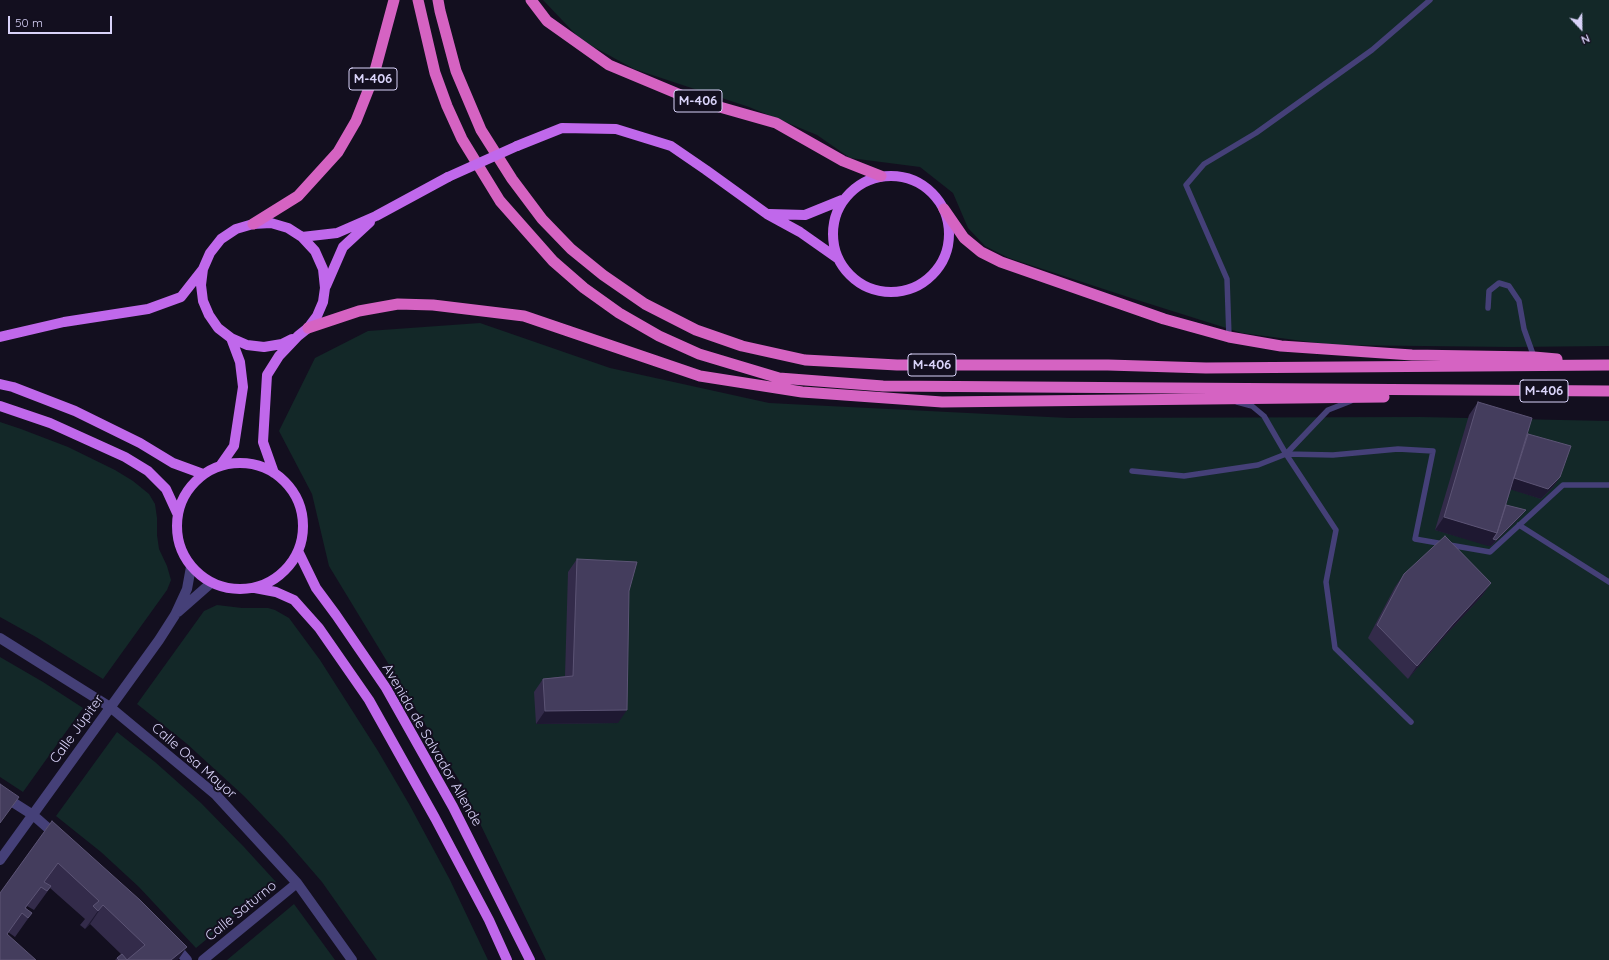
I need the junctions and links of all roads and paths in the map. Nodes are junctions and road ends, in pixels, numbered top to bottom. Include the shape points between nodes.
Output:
1 (394, 0) edge
2 (418, 0) edge
3 (438, 0) edge
4 (531, 0) edge
5 (1430, 0) edge
6 (881, 176) junction
7 (842, 200) junction
8 (944, 209) junction
9 (767, 214) junction
10 (376, 216) junction
11 (253, 224) junction
12 (302, 236) junction
13 (837, 258) junction
14 (203, 269) junction
15 (325, 288) junction
16 (1488, 308) dead end
17 (308, 328) junction
18 (298, 336) junction
19 (1229, 336) junction
20 (0, 337) edge
21 (230, 338) junction
22 (1534, 357) junction
23 (1609, 365) edge
24 (0, 384) edge
25 (1479, 390) junction
26 (1609, 391) edge
27 (1221, 398) junction
28 (1360, 398) junction
29 (0, 406) edge
30 (1286, 454) junction
31 (220, 466) junction
32 (1132, 471) dead end
33 (274, 473) junction
34 (203, 474) junction
35 (1609, 485) edge
36 (177, 513) junction
37 (1519, 525) junction
38 (298, 551) junction
39 (191, 567) junction
40 (1609, 582) edge
41 (211, 583) junction
42 (255, 588) junction
43 (175, 615) junction
44 (0, 638) edge
45 (110, 707) junction
46 (1411, 722) dead end
47 (0, 794) edge
48 (32, 815) junction
49 (63, 840) edge
50 (0, 860) edge
51 (296, 883) junction
52 (167, 937) edge
53 (187, 960) edge
54 (203, 960) edge
55 (352, 960) edge
56 (507, 960) edge
57 (530, 960) edge

1 - 11 highway, M-406 via 373,78 356,121 338,152 298,196
2 - 25 highway, M-406 via 435,73 447,106 462,139 500,201 553,261 584,288 619,313 659,336 699,354 780,378 883,386
3 - 23 highway, M-406 via 456,71 481,130 512,179 542,219 571,249 645,304 696,330 742,346 804,360 897,365 1108,365 1206,368
4 - 6 highway, M-406 via 547,21 609,65 688,98 776,123 843,161
5 - 19 lane via 1372,50 1256,133 1204,164 1186,185 1227,279
6 - 7 main road via 866,180
6 - 8 main road via 900,176 918,182 933,193
7 - 9 main road via 805,215
7 - 13 main road via 834,219 832,239
8 - 13 main road via 949,226 948,244 942,262 931,276 915,286 898,291 879,291 862,285 848,273
8 - 19 highway via 964,238 981,252 1001,262 1164,319
9 - 10 main road, bridge via 671,146 616,128 562,128 448,177
9 - 13 main road via 800,232
10 - 12 main road via 337,233
10 - 15 main road via 343,247
11 - 12 main road via 271,223
11 - 14 main road via 236,229 221,239 210,253
12 - 15 main road via 321,263
14 - 20 main road via 181,297 148,309 64,322
14 - 21 main road via 203,301 213,322
15 - 17 main road via 323,302
16 - 22 lane via 1489,291 1499,283 1509,286 1519,301 1524,329
17 - 18 main road
17 - 27 highway via 359,311 398,304 433,305 524,316 700,376 802,392 942,402
18 - 21 main road via 282,344 264,347 247,345
18 - 33 main road via 279,356 267,375 264,442
19 - 22 highway via 1282,346 1405,355
21 - 31 main road via 240,362 243,387 234,446
22 - 23 highway
24 - 34 main road via 75,411 140,443 173,463
25 - 26 highway, M-406
25 - 28 highway via 1431,396
27 - 28 highway
27 - 30 lane via 1252,406 1264,416
28 - 30 lane via 1328,410
29 - 36 main road via 50,423 125,457 148,471 166,489
30 - 32 lane via 1258,466 1184,476
30 - 37 lane via 1333,455 1398,449 1433,451 1415,539 1490,552
30 - 46 lane via 1336,530 1326,582 1335,648
31 - 33 main road via 239,463 257,465
31 - 34 main road
33 - 38 main road via 288,484 301,510 303,534
34 - 36 main road via 191,485
35 - 37 lane via 1563,485
36 - 39 main road via 176,532 181,551
37 - 40 lane
38 - 42 main road via 288,567 273,580
38 - 57 main road, Avenida de Salvador Allende via 316,588 386,688 453,807
39 - 41 main road
39 - 43 street, Calle Júpiter via 187,589
41 - 42 main road via 240,590
41 - 43 street, Calle Júpiter
42 - 56 main road via 276,592 294,600 319,628 369,700 435,818 489,920
43 - 45 street, Calle Júpiter
44 - 45 street, Calle Osa Mayor
45 - 48 street, Calle Júpiter
45 - 51 street, Calle Osa Mayor via 216,795
47 - 48 street
48 - 49 street
48 - 50 street, Calle Júpiter
51 - 54 street, Calle Saturno
51 - 55 street, Calle Osa Mayor
52 - 53 street

